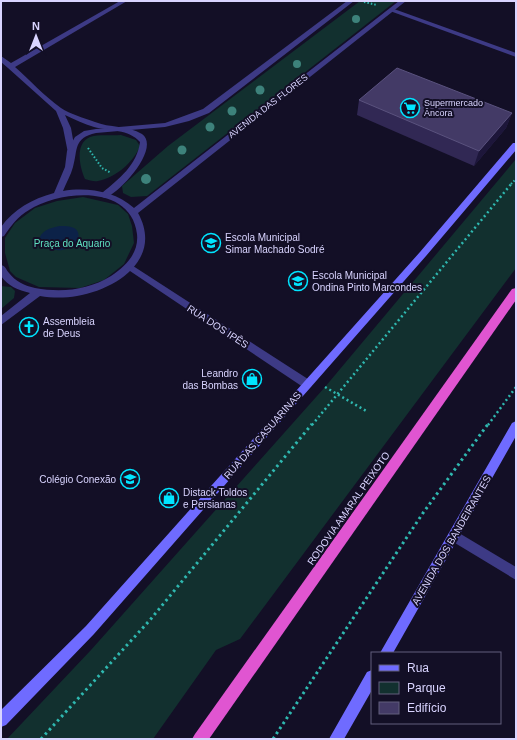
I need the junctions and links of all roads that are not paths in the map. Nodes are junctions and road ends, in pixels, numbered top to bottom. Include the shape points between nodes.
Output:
1 (124, 1) edge
2 (351, 1) edge
3 (403, 1) edge
4 (392, 10) junction
5 (516, 55) edge
6 (1, 58) edge
7 (10, 67) junction
8 (59, 110) junction
9 (120, 129) junction
10 (516, 144) edge
11 (71, 151) junction
12 (57, 195) junction
13 (106, 195) junction
14 (134, 212) junction
15 (4, 223) edge
16 (1, 234) edge
17 (130, 267) junction
18 (2, 273) edge
19 (516, 292) edge
20 (37, 293) junction
21 (1, 321) edge
22 (307, 384) junction
23 (516, 426) edge
24 (454, 536) junction
25 (516, 574) edge
26 (387, 652) edge
27 (371, 679) edge
28 (1, 720) edge
29 (200, 739) edge
30 (336, 739) edge

1 - 7 street
2 - 9 street via 206,111 165,125
3 - 4 street, AVENIDA DAS FLORES
4 - 5 street
4 - 14 street, AVENIDA DAS FLORES
6 - 7 street
7 - 8 street
8 - 9 street via 95,125
8 - 11 street via 67,128
9 - 11 street via 87,133
9 - 13 street via 139,136 144,142 144,150 125,177
10 - 22 main road, RUA DAS CASUARINAS via 423,254
11 - 12 street via 69,167
12 - 13 street via 82,192
12 - 15 street via 30,205
13 - 14 street
14 - 17 street via 143,228 142,248
15 - 16 street
17 - 20 street via 104,285 71,295
17 - 22 street, RUA DOS IPÊS
18 - 20 street via 17,286
19 - 29 highway, RODOVIA AMARAL PEIXOTO
20 - 21 street
22 - 28 main road, RUA DAS CASUARINAS via 90,630
23 - 24 main road, AVENIDA DOS BANDEIRANTES
24 - 25 street
24 - 26 main road, AVENIDA DOS BANDEIRANTES
27 - 30 main road

